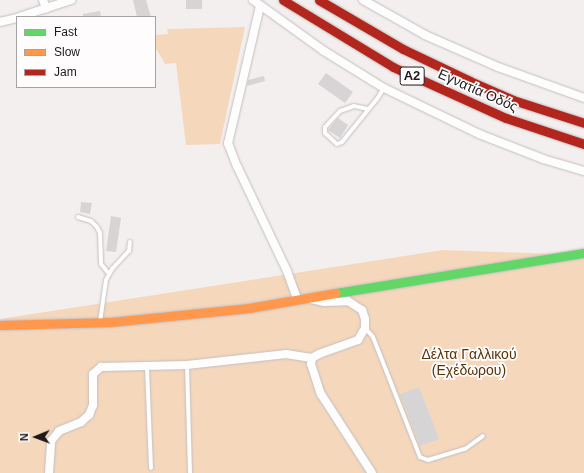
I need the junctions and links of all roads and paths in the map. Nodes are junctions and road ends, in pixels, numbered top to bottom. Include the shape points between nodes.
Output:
1 (71, 0) edge
2 (253, 0) edge
3 (283, 0) edge
4 (319, 0) edge
5 (363, 0) edge
6 (44, 4) edge
7 (260, 6) junction
8 (20, 16) edge
9 (16, 18) edge
10 (0, 22) edge
11 (384, 88) junction
12 (584, 98) edge
13 (368, 109) junction
14 (584, 123) edge
15 (584, 144) edge
16 (584, 171) edge
17 (78, 217) dead end
18 (130, 242) dead end
19 (584, 253) edge
20 (109, 274) junction
21 (307, 298) junction
22 (297, 299) junction
23 (100, 322) junction
24 (0, 325) edge
25 (365, 328) junction
26 (312, 358) junction
27 (187, 365) junction
28 (147, 368) junction
29 (483, 436) dead end
30 (151, 468) dead end
31 (49, 473) edge
32 (190, 473) edge
33 (372, 473) edge

1 - 6 street
2 - 7 street
3 - 15 main road, Εγνατία Οδός / Α2 via 393,67 506,118
4 - 14 main road, Εγνατία Οδός / Α2 via 403,49 463,78 513,100
5 - 12 street via 425,35 498,67
6 - 8 street
7 - 11 street via 324,51
7 - 22 street via 228,142 287,271
9 - 10 street
11 - 13 lane
11 - 16 street via 478,134 543,159
13 - 13 lane via 340,144 325,133 325,127 340,111 354,106
17 - 20 lane via 91,221 97,227 100,233 101,264
18 - 20 lane via 129,251
19 - 21 main road
20 - 23 lane
21 - 22 main road
21 - 25 street via 355,304 362,310
22 - 23 main road via 249,308
23 - 24 main road
25 - 26 street via 358,340 351,345
25 - 29 lane via 373,337 420,457 428,460 465,449
26 - 27 street via 286,354
26 - 33 street via 313,376 321,394
27 - 28 street
27 - 32 lane
28 - 30 lane
28 - 31 street via 107,366 96,370 92,380 93,405 89,415 54,436 49,447

